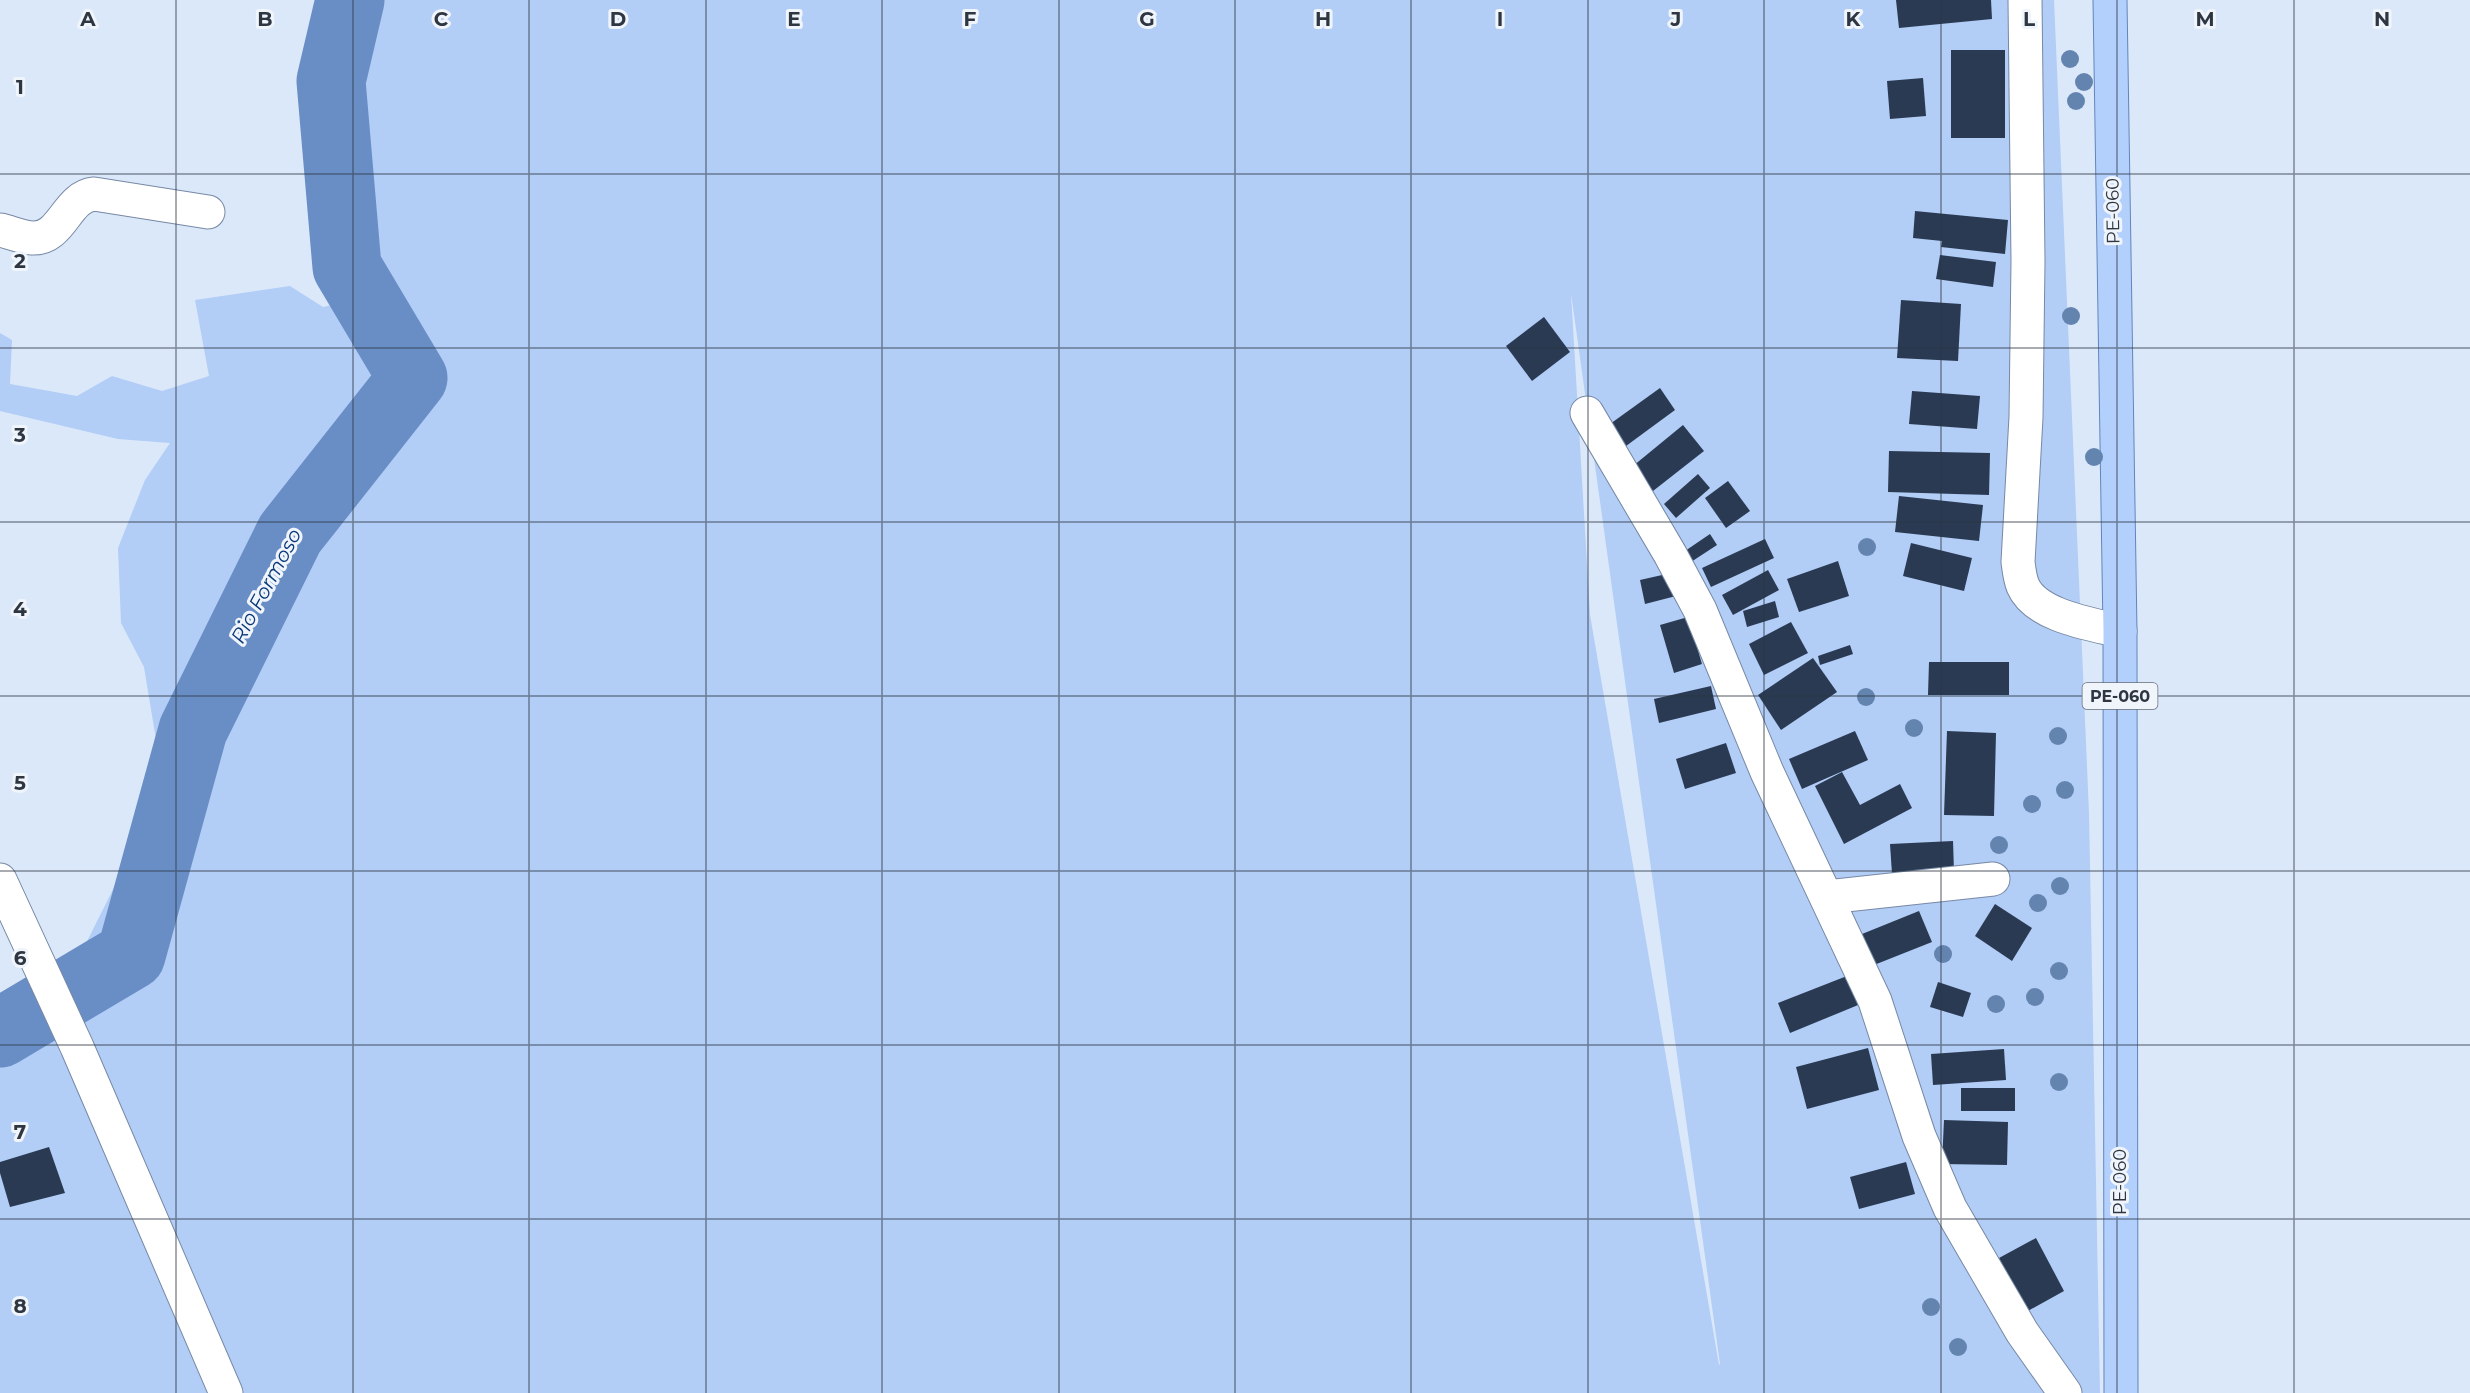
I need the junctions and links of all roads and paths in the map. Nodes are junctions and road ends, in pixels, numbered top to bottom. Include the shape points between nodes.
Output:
1 (2025, 0) edge
2 (2110, 0) edge
3 (208, 212) dead end
4 (0, 230) edge
5 (1587, 413) dead end
6 (2120, 631) junction
7 (1993, 879) dead end
8 (0, 880) edge
9 (1827, 897) junction
10 (226, 1393) edge
11 (2065, 1393) edge
12 (2121, 1393) edge

1 - 6 street via 2028,261 2026,417 2018,562 2022,585 2032,600 2061,615
2 - 6 main road, PE-060 / PE-060
3 - 4 street via 94,194 81,198 50,234 31,238
5 - 9 street via 1700,610 1767,772
6 - 12 main road, PE-060 / PE-060
7 - 9 street
8 - 10 street via 77,1047
9 - 11 street via 1875,1001 1919,1136 1950,1208 2022,1332

